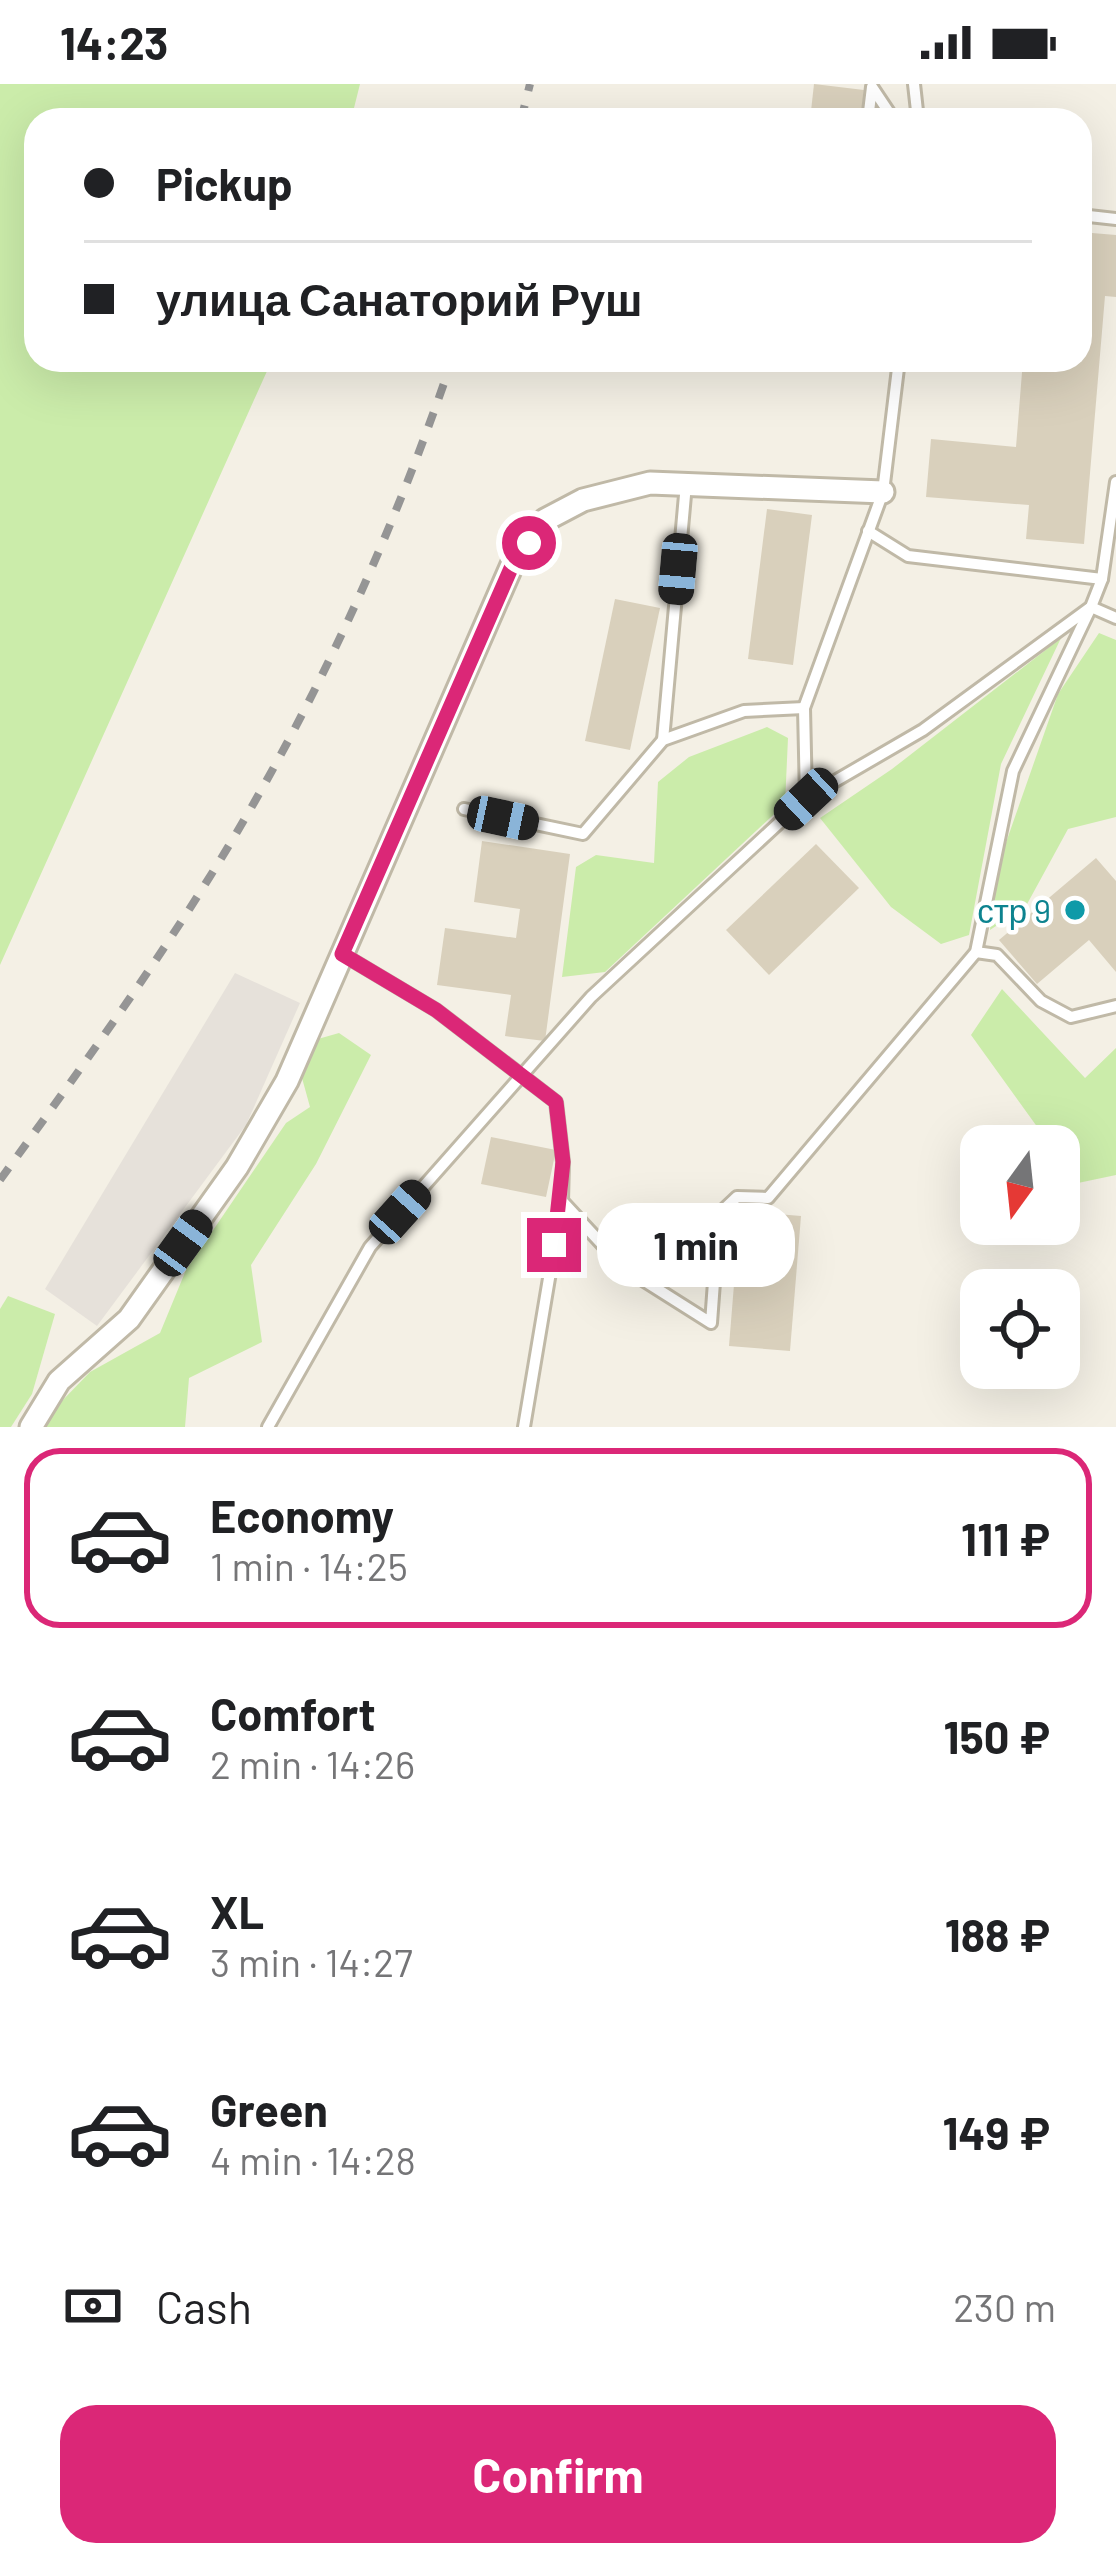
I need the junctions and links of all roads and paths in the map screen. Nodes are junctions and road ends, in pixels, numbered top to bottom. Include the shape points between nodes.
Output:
1 (869, 108) edge
2 (886, 108) edge
3 (898, 372) edge
4 (1116, 482) edge
5 (686, 484) junction
6 (883, 492) junction
7 (868, 531) junction
8 (1102, 579) junction
9 (1091, 607) junction
10 (1116, 618) edge
11 (804, 708) junction
12 (663, 740) junction
13 (806, 799) junction
14 (464, 809) dead end
15 (976, 952) junction
16 (342, 954) junction
17 (1116, 1006) edge
18 (523, 1075) junction
19 (562, 1201) junction
20 (31, 1427) edge
21 (268, 1427) edge
22 (524, 1427) edge

1 - 2 lane via 872,87
3 - 6 lane
4 - 8 lane
5 - 6 street
5 - 12 lane
5 - 16 street via 650,483 583,500 545,520 512,566
6 - 7 lane
7 - 8 lane via 908,556
7 - 11 lane
8 - 9 lane
9 - 10 lane
9 - 13 lane via 923,730
9 - 15 lane via 1013,771
11 - 12 lane via 744,711
11 - 13 lane
12 - 14 lane via 583,834
13 - 18 lane via 591,998
15 - 17 lane via 997,955 1041,1001 1071,1017
15 - 19 lane via 768,1198 737,1197 719,1214 711,1323 624,1268
16 - 18 lane
16 - 20 street via 287,1081 237,1167 129,1319 59,1381
18 - 19 lane via 556,1102
18 - 21 lane via 370,1246
19 - 22 lane

